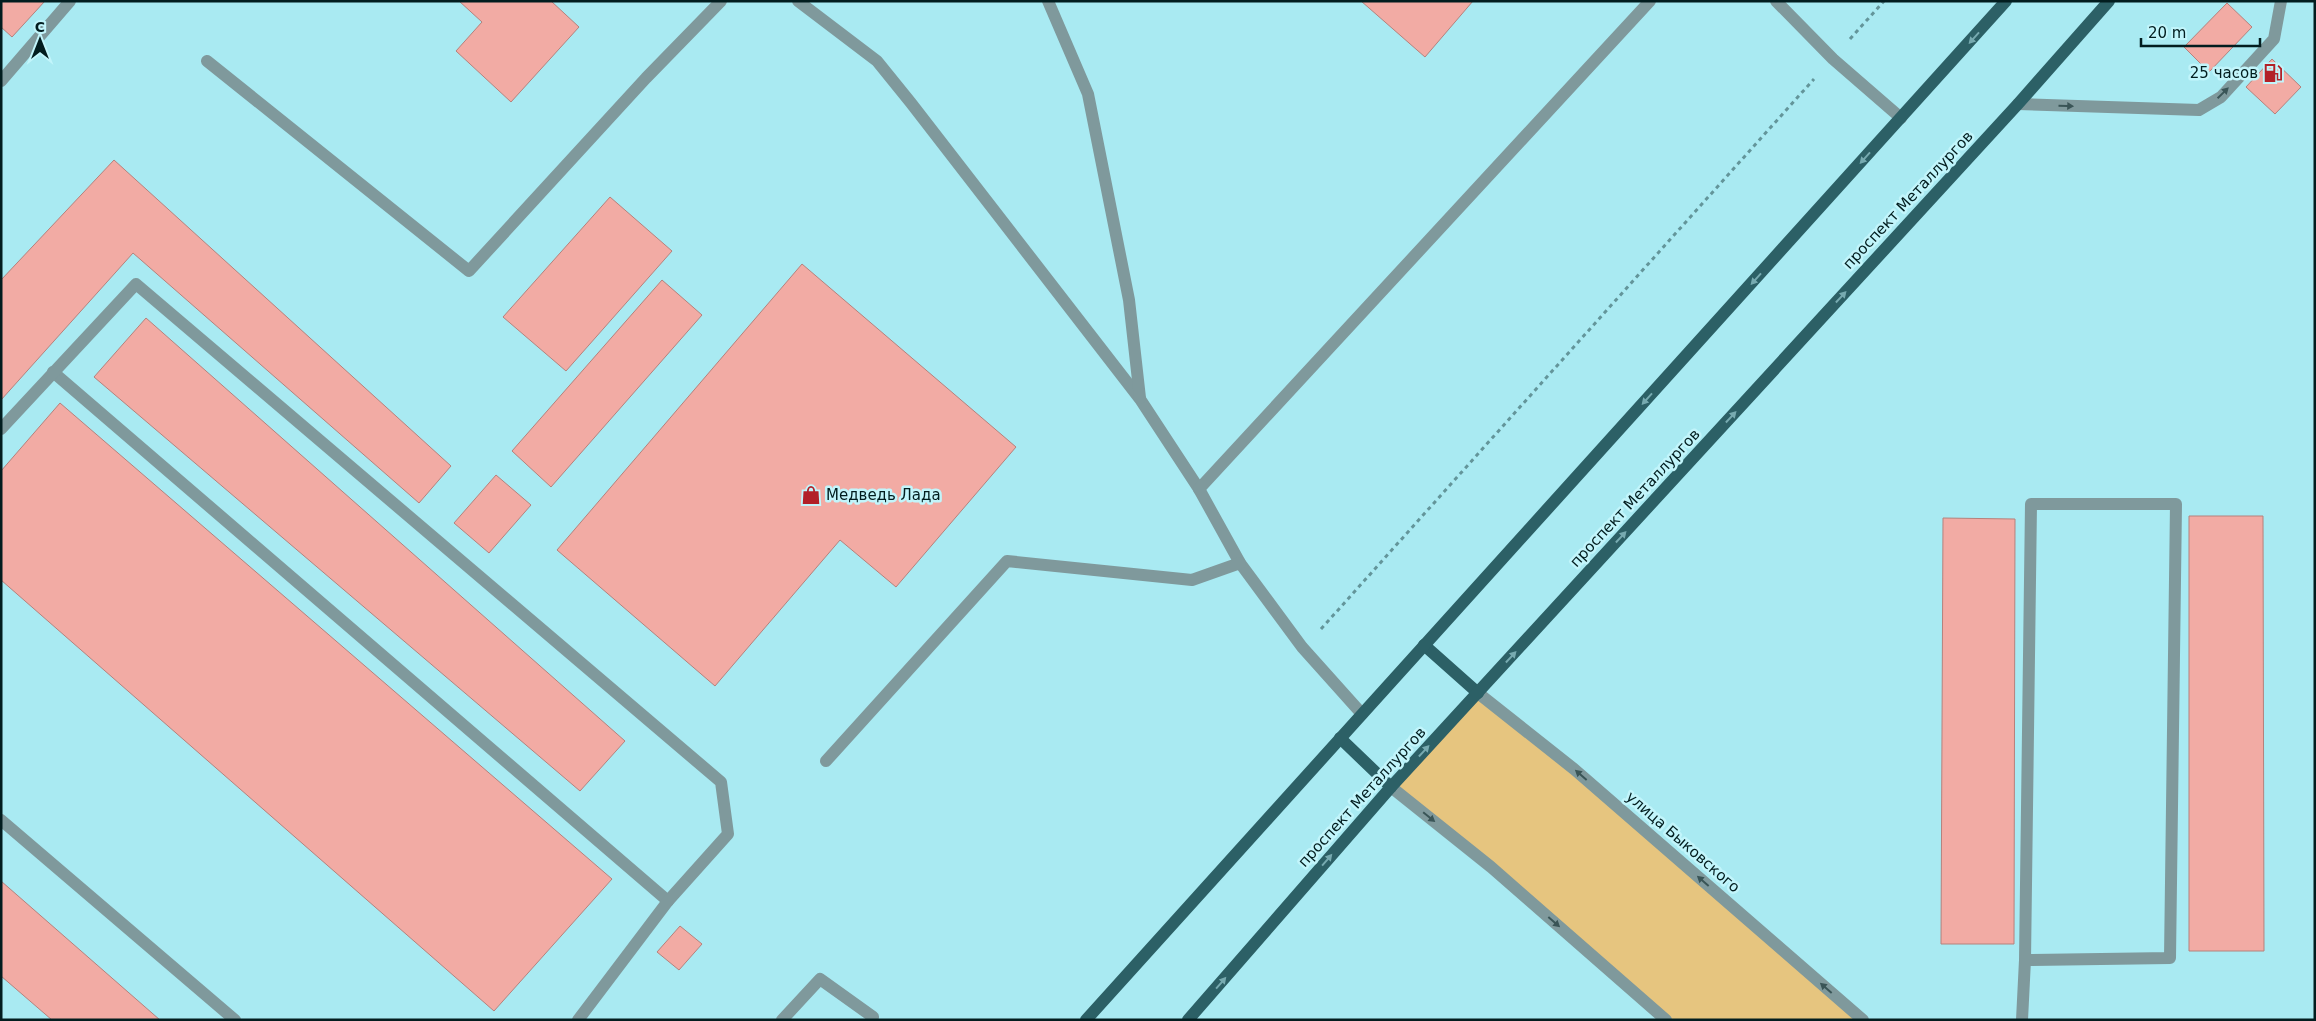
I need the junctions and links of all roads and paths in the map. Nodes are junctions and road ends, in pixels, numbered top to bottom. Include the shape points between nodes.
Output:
1 (70, 1) edge
2 (721, 1) edge
3 (798, 1) edge
4 (1048, 1) edge
5 (1650, 1) edge
6 (1776, 1) edge
7 (1884, 1) edge
8 (2006, 1) edge
9 (2108, 1) edge
10 (2282, 1) edge
11 (1833, 59) junction
12 (207, 61) dead end
13 (1, 81) edge
14 (2018, 104) junction
15 (1901, 118) junction
16 (53, 372) junction
17 (1140, 399) junction
18 (1, 429) edge
19 (1199, 488) junction
20 (1240, 563) junction
21 (1319, 632) dead end
22 (1424, 645) junction
23 (1478, 693) junction
24 (1362, 714) junction
25 (1340, 738) junction
26 (826, 762) dead end
27 (1391, 787) junction
28 (1, 820) edge
29 (668, 901) junction
30 (2026, 960) junction
31 (235, 1020) edge
32 (578, 1020) edge
33 (782, 1020) edge
34 (872, 1020) edge
35 (1086, 1020) edge
36 (1188, 1020) edge
37 (1666, 1020) edge
38 (1863, 1020) edge
39 (2022, 1020) edge

1 - 13 street
2 - 12 street via 469,271
3 - 17 street via 876,61
4 - 17 street via 1088,94 1128,300
5 - 19 street
6 - 11 street
7 - 11 path
8 -> 15 main road
9 - 14 main road, проспект Металлургов
14 -> 10 street via 2199,110 2221,97 2274,39
11 - 15 street
11 - 21 path
23 -> 14 main road, проспект Металлургов
15 -> 22 main road
16 - 18 street
16 - 29 street
16 - 29 street via 136,284 721,782 728,834
17 - 19 street
19 - 20 street
20 - 24 street via 1302,647
20 - 26 street via 1192,580 1007,561
22 - 23 main road
22 - 24 main road
27 -> 23 main road, проспект Металлургов
38 -> 23 street, улица Быковского via 1574,769
24 - 25 main road
25 - 27 main road
25 - 35 main road
36 -> 27 main road, проспект Металлургов
27 -> 37 street via 1491,868
28 - 31 street
29 - 32 street
30 - 30 street via 2170,958 2176,504 2031,504
30 - 39 street
33 - 34 street via 820,979 873,1016

